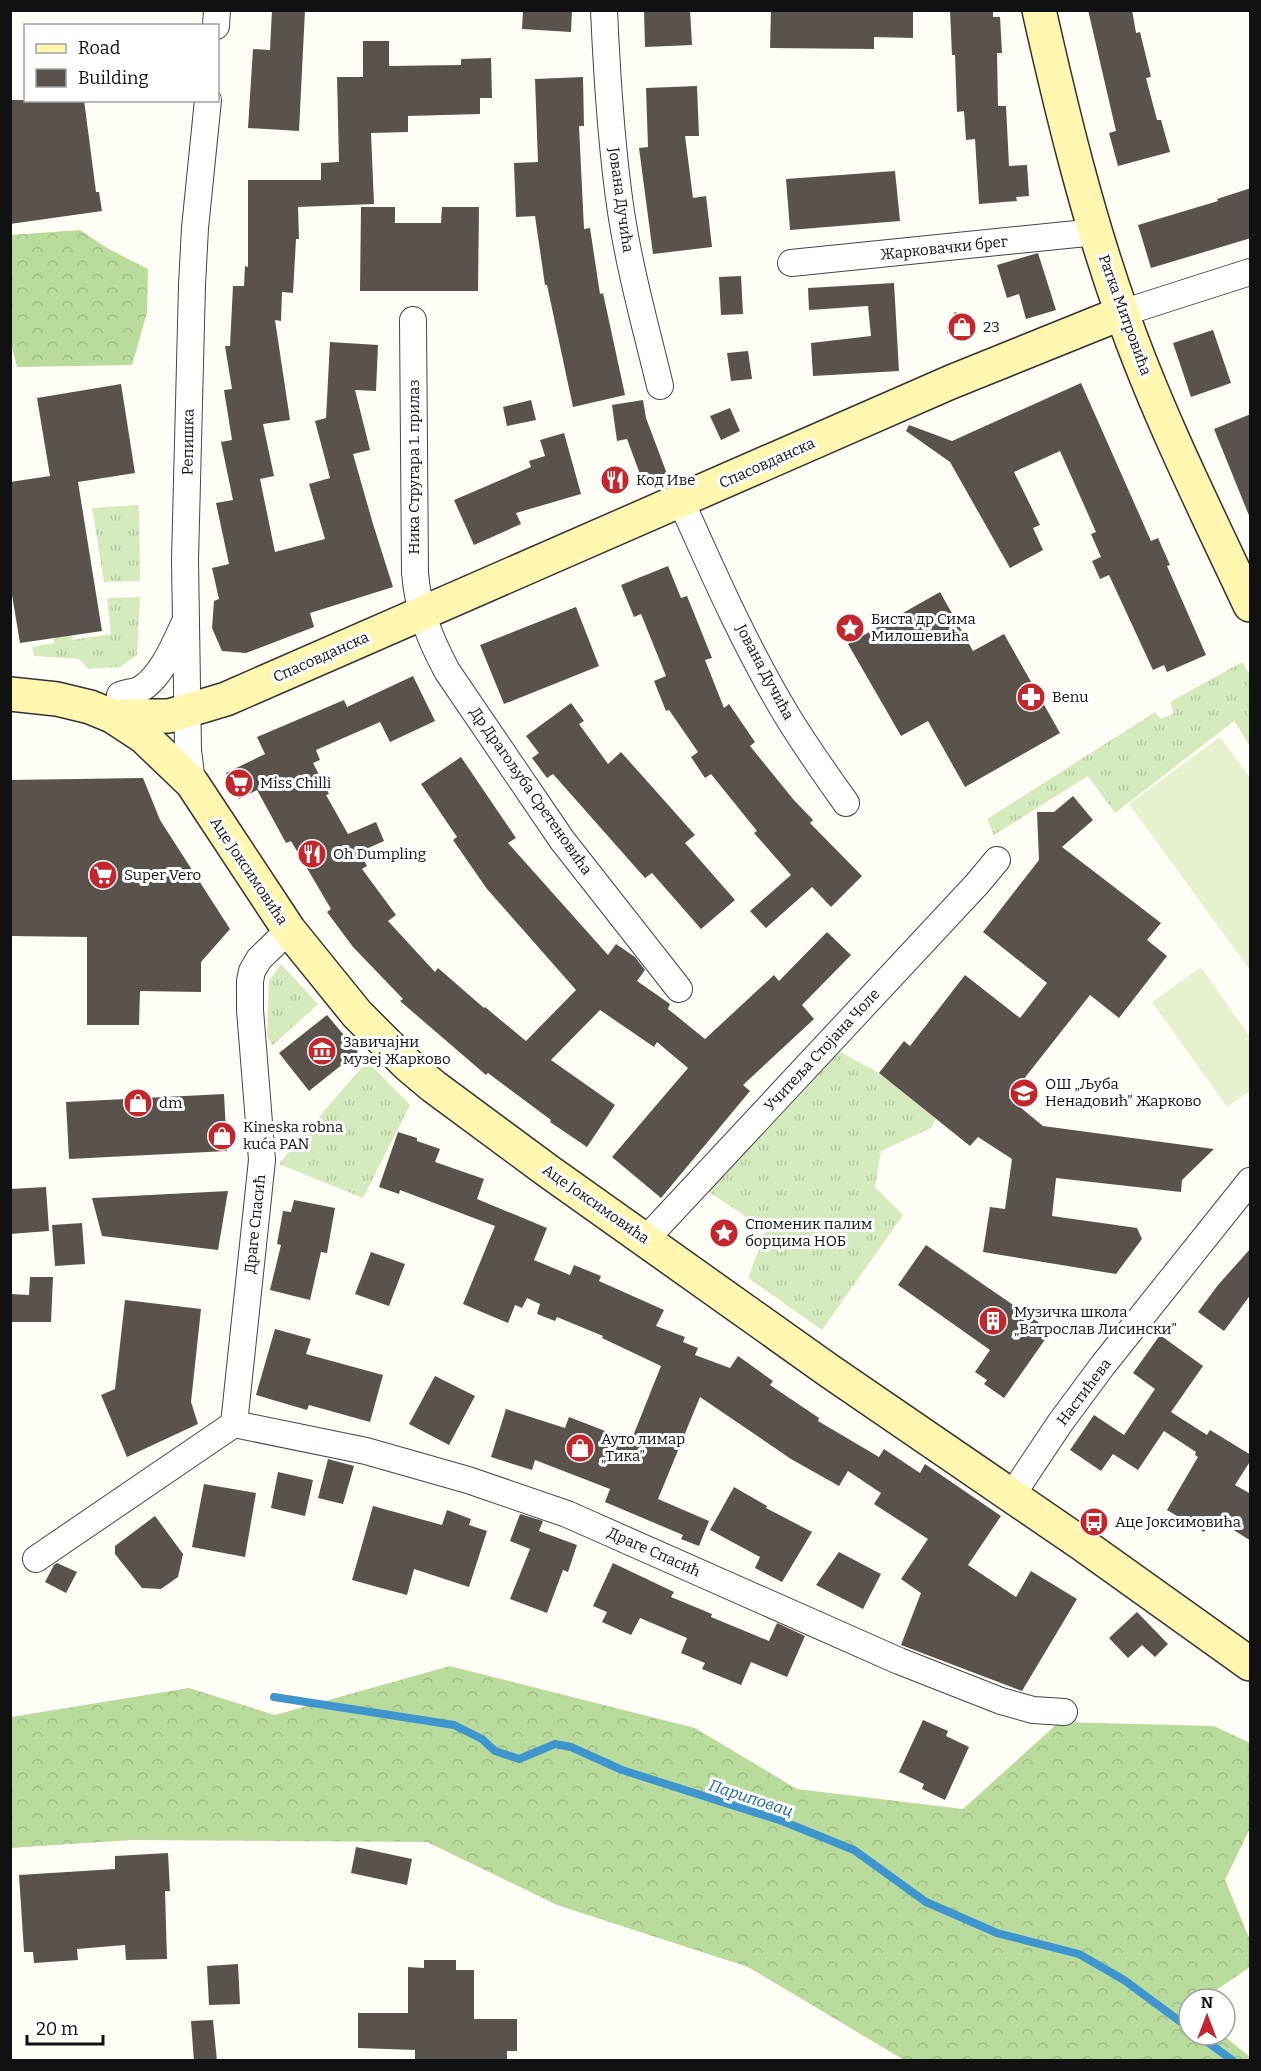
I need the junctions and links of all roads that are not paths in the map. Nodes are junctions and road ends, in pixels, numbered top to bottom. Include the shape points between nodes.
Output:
1 (604, 10) edge
2 (1039, 10) edge
3 (208, 102) edge
4 (1096, 232) junction
5 (791, 263) dead end
6 (1251, 272) edge
7 (1122, 313) junction
8 (413, 320) dead end
9 (660, 386) dead end
10 (681, 501) junction
11 (1251, 605) edge
12 (421, 613) junction
13 (185, 620) junction
14 (10, 694) edge
15 (116, 706) junction
16 (188, 709) junction
17 (192, 783) junction
18 (846, 803) dead end
19 (997, 860) dead end
20 (289, 930) junction
21 (679, 988) dead end
22 (1251, 1181) edge
23 (646, 1239) junction
24 (234, 1424) junction
25 (1012, 1495) junction
26 (36, 1560) dead end
27 (1251, 1664) edge
28 (1064, 1712) dead end

1 - 9 street, Јована Дучића via 620,204
2 - 4 main road, Ратка Митровића
3 - 13 street, Репишка via 192,285
4 - 5 street, Жарковачки брег
4 - 7 main road, Ратка Митровића
6 - 7 street, Спасовданска
7 - 10 main road, Спасовданска via 951,382
7 - 11 main road, Ратка Митровића via 1172,436
8 - 12 street, Ника Стругара 1. прилаз via 415,573
10 - 12 main road, Спасовданска
10 - 18 street, Јована Дучића via 744,636 789,718
12 - 16 main road, Спасовданска via 226,699
12 - 21 street, Др Драгољуба Сретеновића via 447,671 562,840
13 - 15 street via 157,672
13 - 16 street, Репишка
14 - 15 main road, Аце Јоксимовића via 90,707
15 - 16 main road via 163,700
15 - 17 main road, Аце Јоксимовића
16 - 17 street, Репишка
17 - 20 main road, Аце Јоксимовића
19 - 23 street, Учитеља Стојана Чоле
20 - 23 main road, Аце Јоксимовића via 357,1014 408,1065
20 - 24 street, Драге Спасић via 259,959 250,981 262,1160
22 - 25 street, Настићева via 1096,1375
23 - 25 main road, Аце Јоксимовића via 828,1370
24 - 26 street
24 - 28 street, Драге Спасић via 366,1450 521,1497 958,1685 1033,1710
25 - 27 main road, Аце Јоксимовића

